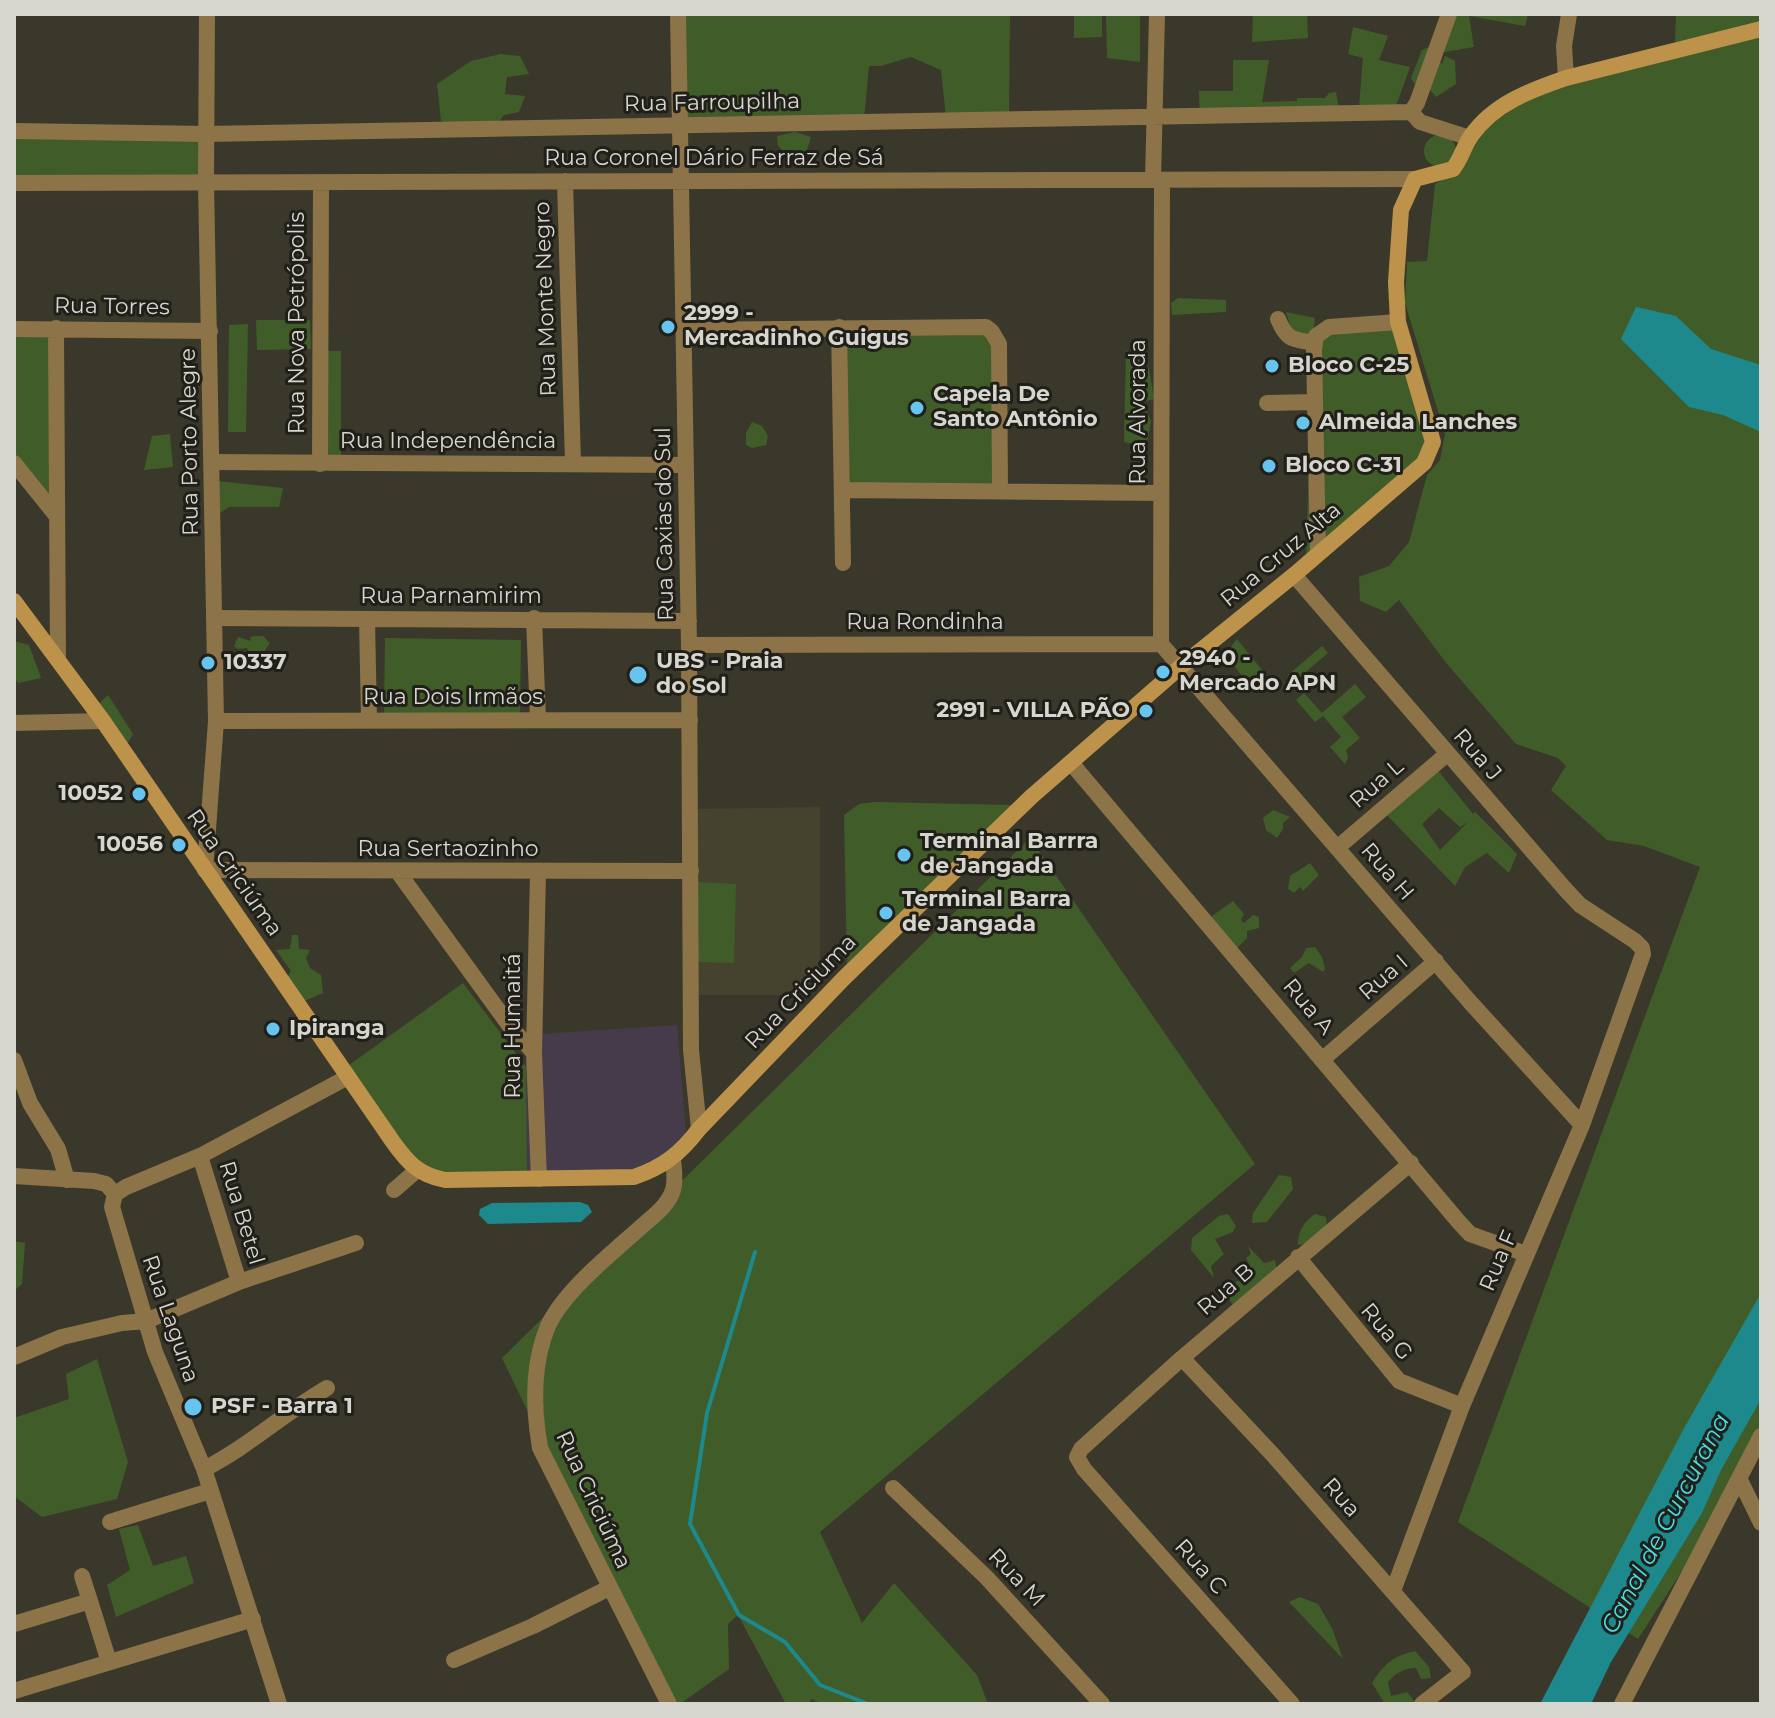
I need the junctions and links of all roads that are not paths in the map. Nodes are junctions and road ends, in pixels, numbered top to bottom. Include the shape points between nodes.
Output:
1 (207, 14) edge
2 (678, 14) edge
3 (1157, 14) edge
4 (1449, 14) edge
5 (1569, 14) edge
6 (1761, 29) edge
7 (1566, 78) junction
8 (1411, 112) junction
9 (1153, 117) junction
10 (679, 126) junction
11 (14, 131) edge
12 (206, 134) junction
13 (1470, 138) junction
14 (1415, 179) junction
15 (1157, 180) junction
16 (565, 181) junction
17 (680, 181) junction
18 (206, 182) junction
19 (321, 182) junction
20 (14, 183) edge
21 (1278, 319) dead end
22 (1398, 322) junction
23 (839, 327) junction
24 (56, 328) junction
25 (14, 329) edge
26 (683, 330) junction
27 (210, 331) junction
28 (1314, 343) junction
29 (1315, 402) junction
30 (1267, 403) dead end
31 (212, 462) junction
32 (14, 463) edge
33 (573, 463) junction
34 (320, 464) junction
35 (685, 465) junction
36 (842, 490) junction
37 (1000, 490) junction
38 (1161, 493) junction
39 (55, 514) junction
40 (1318, 552) junction
41 (843, 563) dead end
42 (1294, 575) junction
43 (14, 601) edge
44 (214, 618) junction
45 (534, 618) junction
46 (367, 619) junction
47 (689, 621) junction
48 (1161, 644) junction
49 (689, 645) junction
50 (58, 657) junction
51 (1179, 668) junction
52 (1161, 684) joint
53 (538, 719) junction
54 (369, 720) junction
55 (690, 720) junction
56 (103, 721) junction
57 (216, 721) junction
58 (14, 723) edge
59 (1447, 754) junction
60 (1072, 764) junction
61 (1337, 848) junction
62 (205, 870) junction
63 (691, 871) junction
64 (398, 872) junction
65 (538, 872) junction
66 (1642, 948) joint
67 (1436, 961) junction
68 (534, 1053) junction
69 (1323, 1059) junction
70 (14, 1060) edge
71 (348, 1077) junction
72 (1582, 1125) junction
73 (699, 1129) junction
74 (200, 1156) junction
75 (673, 1159) junction
76 (1411, 1163) junction
77 (416, 1171) junction
78 (14, 1176) edge
79 (539, 1179) junction
80 (67, 1180) junction
81 (394, 1190) dead end
82 (115, 1194) junction
83 (356, 1243) dead end
84 (1526, 1254) junction
85 (1298, 1257) junction
86 (239, 1282) junction
87 (146, 1321) junction
88 (14, 1357) edge
89 (1182, 1358) junction
90 (327, 1388) dead end
91 (1462, 1406) junction
92 (1761, 1436) edge
93 (1077, 1457) joint
94 (204, 1469) junction
95 (1739, 1478) junction
96 (893, 1488) dead end
97 (210, 1491) junction
98 (110, 1522) dead end
99 (1761, 1523) edge
100 (82, 1576) dead end
101 (609, 1588) junction
102 (1393, 1591) junction
103 (90, 1601) junction
104 (253, 1619) junction
105 (14, 1624) edge
106 (454, 1660) dead end
107 (109, 1662) junction
108 (14, 1691) edge
109 (279, 1704) edge
110 (669, 1704) edge
111 (1102, 1704) edge
112 (1292, 1704) edge
113 (1422, 1704) edge
114 (1622, 1704) edge

1 - 12 street, Rua Porto Alegre
2 - 10 street, Rua Caxias do Sul
3 - 9 street, Rua Alvorada
4 - 8 street
5 - 7 street
6 - 7 main road
7 - 13 main road via 1514,99
8 - 9 street, Rua Farroupilha
8 - 13 street via 1420,122
9 - 10 street, Rua Farroupilha
9 - 15 street, Rua Alvorada
10 - 12 street, Rua Farroupilha
10 - 17 street, Rua Caxias do Sul
11 - 12 street, Rua Farroupilha
12 - 18 street, Rua Porto Alegre
13 - 14 main road via 1453,169
14 - 15 street, Rua Coronel Dário Ferraz de Sá
14 - 22 main road, Rua Cruz Alta via 1398,227
15 - 17 street, Rua Coronel Dário Ferraz de Sá
15 - 38 street, Rua Alvorada
16 - 17 street, Rua Coronel Dário Ferraz de Sá
16 - 19 street, Rua Coronel Dário Ferraz de Sá
16 - 33 street, Rua Monte Negro
17 - 26 street, Rua Caxias do Sul
18 - 19 street, Rua Coronel Dário Ferraz de Sá
18 - 20 street, Rua Coronel Dário Ferraz de Sá
18 - 27 street, Rua Porto Alegre
19 - 34 street, Rua Nova Petrópolis
21 - 28 street via 1290,339
22 - 28 street via 1329,327
22 - 40 main road, Rua Cruz Alta via 1431,433 1431,450 1424,463
23 - 26 street
23 - 36 street
23 - 37 street via 986,327 992,332 999,344
24 - 25 street, Rua Torres
24 - 27 street, Rua Torres
24 - 39 street
26 - 35 street, Rua Caxias do Sul
27 - 31 street, Rua Porto Alegre
28 - 29 street
29 - 30 street
29 - 40 street
31 - 34 street, Rua Independência
31 - 44 street, Rua Porto Alegre
32 - 39 street
33 - 34 street, Rua Independência
33 - 35 street, Rua Independência
35 - 47 street, Rua Caxias do Sul
36 - 37 street
36 - 41 street
37 - 38 street
38 - 48 street, Rua Alvorada
39 - 50 street
40 - 42 main road, Rua Cruz Alta
42 - 51 main road, Rua Cruz Alta
42 - 59 street, Rua J
43 - 50 main road, Rua Criciúma
44 - 46 street, Rua Parnamirim
44 - 57 street, Rua Porto Alegre
45 - 46 street, Rua Parnamirim
45 - 47 street, Rua Parnamirim
45 - 53 street
46 - 54 street
47 - 49 street, Rua Caxias do Sul
48 - 49 street, Rua Rondinha
48 - 51 street, Rua H
49 - 55 street, Rua Caxias do Sul
50 - 56 main road, Rua Criciúma
51 - 52 main road, Rua Cruz Alta
51 - 61 street, Rua H
52 - 60 main road, Rua Criciuma
53 - 54 street, Rua Dois Irmãos
53 - 55 street, Rua Dois Irmãos
54 - 57 street, Rua Dois Irmãos
55 - 63 street, Rua Caxias do Sul
56 - 58 street
56 - 62 main road, Rua Criciúma
57 - 62 street, Rua Porto Alegre
59 - 61 street, Rua L
59 - 66 street, Rua J via 1580,905
60 - 69 street, Rua A
60 - 73 main road, Rua Criciuma via 844,978
61 - 67 street, Rua H
62 - 64 street, Rua Sertaozinho
62 - 71 main road, Rua Criciúma
63 - 65 street, Rua Sertaozinho
63 - 73 street, Rua Caxias do Sul via 691,1050
64 - 65 street, Rua Sertaozinho
64 - 68 street
65 - 68 street, Rua Humaitá
66 - 72 street, Rua F
67 - 69 street, Rua I
67 - 72 street, Rua H
68 - 79 street, Rua Humaitá
69 - 76 street, Rua A
70 - 80 street via 30,1103 58,1149
71 - 74 street
71 - 77 main road, Rua Criciúma
72 - 84 street, Rua F
73 - 75 main road, Rua Criciuma
74 - 82 street
74 - 86 street, Rua Betel
75 - 79 main road, Rua Criciuma via 634,1177
75 - 101 street, Rua Criciúma via 673,1192 664,1206 592,1271 555,1313 543,1340 536,1382 540,1448
76 - 84 street, Rua A via 1470,1234
76 - 85 street, Rua B
77 - 79 main road, Rua Criciuma via 445,1180
77 - 81 street
78 - 80 street
80 - 82 street via 106,1184
82 - 87 street, Rua Laguna via 115,1222
83 - 86 street, Rua Betel
84 - 91 street, Rua F
85 - 89 street, Rua B
85 - 91 street, Rua G via 1399,1381
86 - 87 street, Rua Betel
87 - 88 street, Rua Betel via 62,1337
87 - 94 street, Rua Laguna
89 - 93 street, Rua B
89 - 102 street, Rua
90 - 94 street
91 - 102 street, Rua F
92 - 95 street
93 - 112 street, Rua C
94 - 97 street, Rua Laguna
95 - 99 street
95 - 114 street
96 - 111 street, Rua M via 987,1578
97 - 98 street
97 - 104 street, Rua Laguna
100 - 103 street
101 - 106 street
101 - 110 street, Rua Criciúma
102 - 113 street, Rua via 1463,1672
103 - 105 street
103 - 107 street
104 - 107 street
104 - 109 street, Rua Laguna
107 - 108 street

